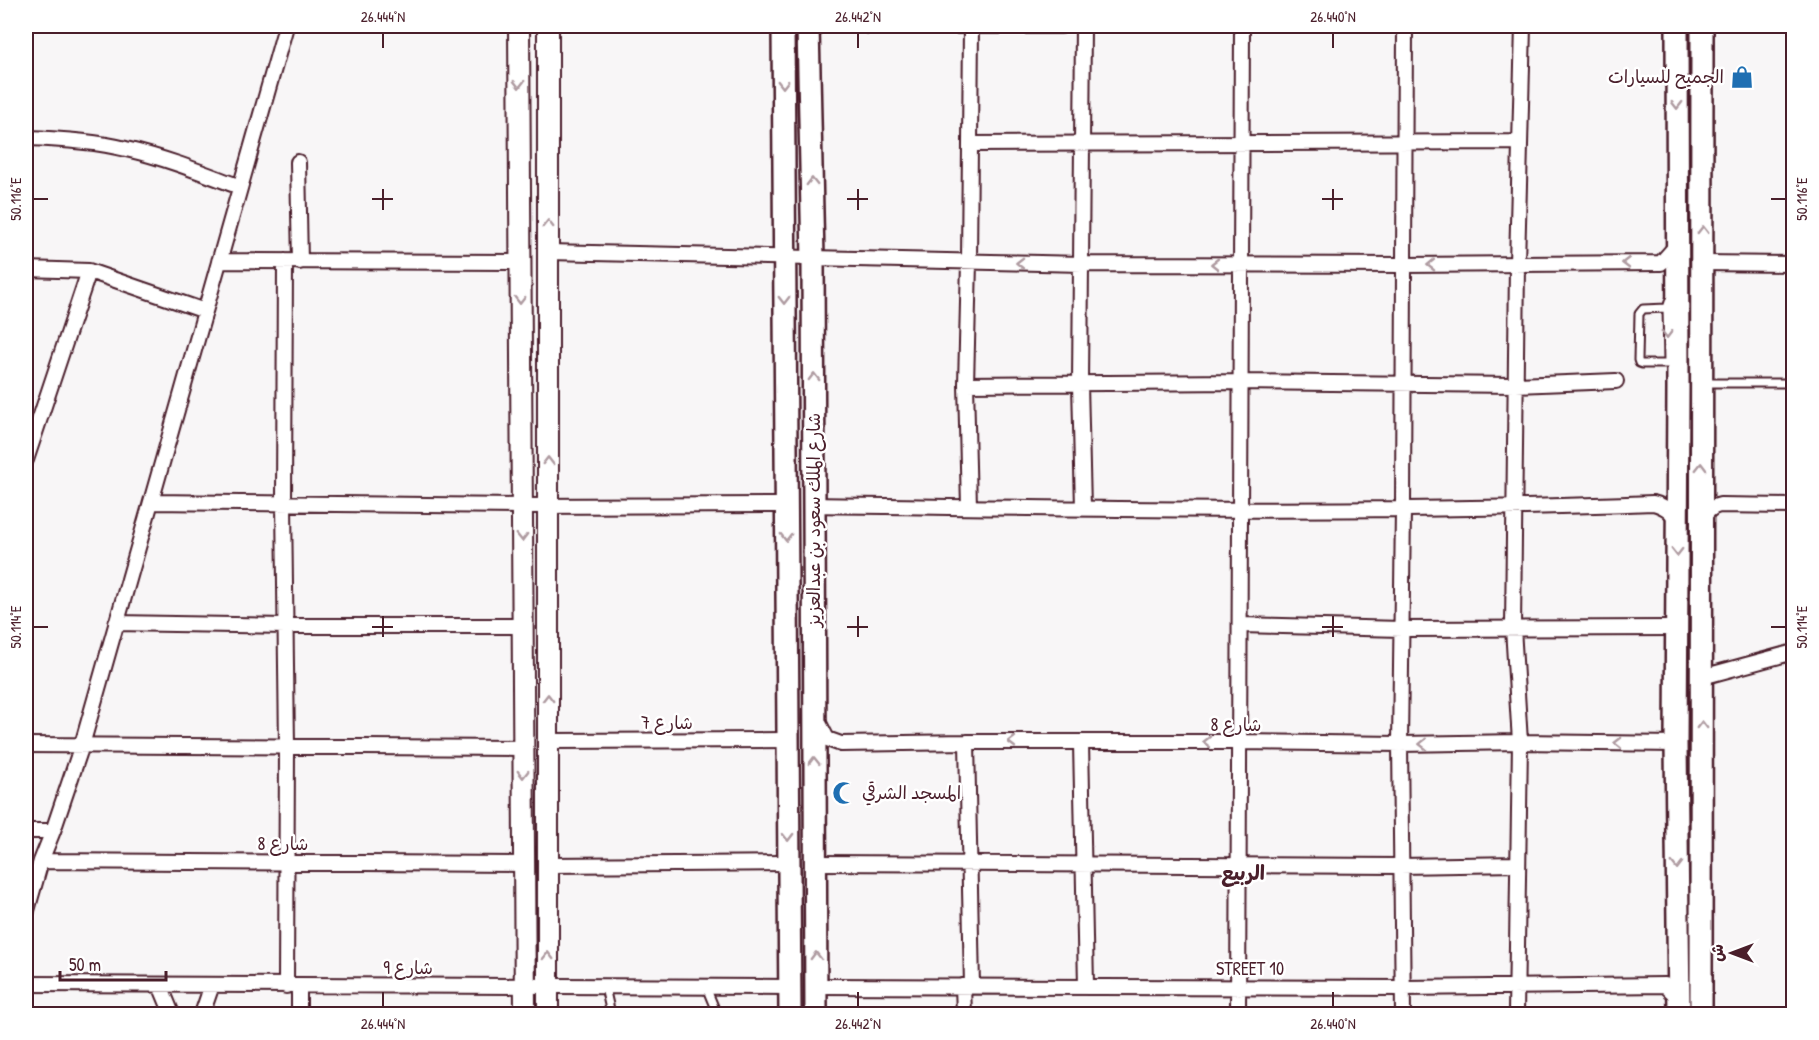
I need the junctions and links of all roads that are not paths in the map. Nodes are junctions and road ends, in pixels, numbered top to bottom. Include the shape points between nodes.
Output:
1 (286, 26) edge
2 (519, 26) edge
3 (548, 26) edge
4 (783, 26) edge
5 (808, 26) edge
6 (869, 26) edge
7 (971, 26) edge
8 (1061, 26) edge
9 (1083, 26) edge
10 (1242, 26) edge
11 (1405, 26) edge
12 (1523, 26) edge
13 (1702, 26) edge
14 (1673, 29) edge
15 (26, 138) edge
16 (1405, 141) junction
17 (1241, 142) junction
18 (1520, 142) junction
19 (1082, 143) junction
20 (970, 144) junction
21 (298, 162) dead end
22 (240, 187) junction
23 (1677, 245) junction
24 (548, 252) junction
25 (784, 257) junction
26 (813, 259) junction
27 (219, 261) junction
28 (285, 261) junction
29 (300, 262) junction
30 (520, 262) junction
31 (969, 262) junction
32 (1703, 263) junction
33 (1082, 264) junction
34 (1240, 264) junction
35 (1517, 264) junction
36 (1794, 264) edge
37 (1404, 265) junction
38 (26, 269) edge
39 (89, 271) junction
40 (1677, 280) junction
41 (1667, 308) junction
42 (205, 311) junction
43 (1668, 364) junction
44 (1617, 381) dead end
45 (1240, 382) junction
46 (1702, 383) junction
47 (1794, 383) edge
48 (966, 384) junction
49 (1080, 384) junction
50 (1404, 384) junction
51 (1516, 385) junction
52 (1678, 388) junction
53 (26, 460) edge
54 (151, 502) junction
55 (284, 503) junction
56 (548, 505) junction
57 (786, 505) junction
58 (815, 505) junction
59 (522, 506) junction
60 (1794, 506) edge
61 (969, 507) junction
62 (1083, 508) junction
63 (1241, 509) junction
64 (1515, 509) junction
65 (1403, 510) junction
66 (1701, 523) junction
67 (1677, 524) junction
68 (116, 622) junction
69 (1240, 625) junction
70 (285, 626) junction
71 (523, 626) junction
72 (1513, 628) junction
73 (1677, 628) junction
74 (1402, 629) junction
75 (1794, 652) edge
76 (1702, 677) junction
77 (814, 712) junction
78 (787, 740) junction
79 (548, 741) junction
80 (967, 742) junction
81 (1240, 742) junction
82 (1520, 742) junction
83 (1081, 743) junction
84 (1400, 744) junction
85 (1676, 744) junction
86 (26, 745) edge
87 (82, 745) junction
88 (287, 747) junction
89 (523, 748) junction
90 (26, 831) edge
91 (53, 831) junction
92 (41, 861) junction
93 (286, 862) junction
94 (788, 863) junction
95 (815, 863) junction
96 (524, 864) junction
97 (969, 864) junction
98 (1518, 864) junction
99 (548, 865) junction
100 (1084, 865) junction
101 (1238, 866) junction
102 (1400, 867) junction
103 (29, 894) edge
104 (1701, 898) junction
105 (26, 914) edge
106 (26, 984) edge
107 (160, 985) junction
108 (212, 985) junction
109 (293, 986) junction
110 (816, 986) junction
111 (968, 986) junction
112 (1086, 986) junction
113 (525, 987) junction
114 (548, 987) junction
115 (605, 987) junction
116 (706, 987) junction
117 (790, 987) junction
118 (1238, 987) junction
119 (1515, 987) junction
120 (1402, 988) junction
121 (1679, 1006) edge
122 (172, 1014) edge
123 (202, 1014) edge
124 (299, 1014) edge
125 (525, 1014) edge
126 (548, 1014) edge
127 (611, 1014) edge
128 (717, 1014) edge
129 (790, 1014) edge
130 (816, 1014) edge
131 (964, 1014) edge
132 (1238, 1014) edge
133 (1403, 1014) edge
134 (1516, 1014) edge
135 (1701, 1014) edge

1 - 22 street
2 -> 30 street
24 -> 3 street
4 -> 25 main road, شارع الملك سعود بن عبدالعزيز
26 -> 5 main road, شارع الملك سعود بن عبدالعزيز
6 - 7 street
7 - 8 street
7 - 20 street
9 - 19 street
10 - 17 street
11 - 16 street
12 - 18 street
32 -> 13 main road
14 -> 23 main road
15 - 22 street via 125,148
16 - 17 street
16 - 18 street
16 - 37 street
17 - 19 street
17 - 34 street
18 - 35 street
19 - 20 street
19 - 33 street
20 - 31 street
21 - 29 street
22 - 27 street
23 -> 35 street via 1661,262
23 - 40 main road
24 - 25 street
56 -> 24 street
25 - 26 street
25 -> 57 main road, شارع الملك سعود بن عبدالعزيز
26 - 31 street
58 -> 26 main road, شارع الملك سعود بن عبدالعزيز
27 - 28 street
27 - 42 street
28 - 29 street
28 - 55 street
29 - 30 street
30 -> 59 street
33 -> 31 street
31 - 48 street
32 - 36 street
32 - 46 main road
34 -> 33 street
33 - 49 street
34 - 37 street
34 - 45 street
35 -> 37 street
35 - 51 street
37 - 50 street
38 - 39 street
39 - 42 street
39 - 53 street
40 - 41 lane
40 - 52 main road
41 -> 43 lane
41 - 43 lane via 1640,311 1638,360 1642,364
42 - 54 street
43 - 52 lane
44 - 51 street
45 - 49 street
45 - 50 street
45 - 63 street
46 - 47 lane
66 -> 46 main road
48 - 49 street
48 - 61 street
49 - 62 street
50 - 51 street
50 - 65 street
51 - 64 street
52 - 67 main road
54 - 55 street
54 - 68 street
55 - 59 street
55 - 70 street
56 - 57 street
56 - 59 street
79 -> 56 street
57 -> 78 main road, شارع الملك سعود بن عبدالعزيز
58 - 61 street
58 - 77 main road, شارع الملك سعود بن عبدالعزيز
59 -> 71 street
60 - 66 street via 1714,506
61 - 62 street
62 - 63 street
63 - 65 street
63 - 69 street
64 - 65 street
64 - 67 street via 1653,503 1668,509
64 - 72 street
65 - 74 street
66 - 76 main road
67 -> 73 main road
68 - 70 street
68 - 87 street
69 - 74 street
69 - 81 street
70 - 71 street
70 - 88 street
71 - 89 street
72 - 73 street
72 - 74 street
72 - 82 street
73 - 85 main road
74 - 84 street
75 - 76 street
104 -> 76 main road
77 - 80 street, شارع 8 via 827,740 841,744
95 -> 77 main road, شارع الملك سعود بن عبدالعزيز
78 - 79 street, شارع 7
78 -> 94 main road, شارع الملك سعود بن عبدالعزيز
79 - 99 street
83 -> 80 street, شارع 8
80 - 97 street
81 -> 83 street, شارع 8
81 - 84 street, شارع 8
81 - 101 street
82 -> 84 street, شارع 8
85 -> 82 street, شارع 8
82 - 98 street
83 - 100 street
84 - 102 street
85 - 104 main road via 1686,745 1690,753 1691,842
85 -> 121 main road
86 - 87 street
87 - 88 street
87 - 91 street
88 - 89 street
88 - 93 street
89 -> 96 street
90 - 91 street
91 - 92 street
92 - 93 street, شارع 8
92 - 103 street
93 - 96 street, شارع 8
93 - 109 street
94 - 99 street
94 - 117 main road, شارع الملك سعود بن عبدالعزيز
95 - 97 street
110 -> 95 main road, شارع الملك سعود بن عبدالعزيز
96 - 113 street
97 - 100 street
97 - 111 street
98 - 102 street
98 - 119 street
114 -> 99 street
100 - 101 street
100 - 112 street
101 - 102 street
101 - 118 street
102 - 120 street
103 - 105 street
104 - 135 main road
106 - 107 street, شارع 9
107 - 108 street, شارع 9
107 - 122 street
108 - 109 street, شارع 9
108 - 123 street
109 - 113 street, شارع 9
109 - 124 street
110 - 111 street, STREET 10
110 - 130 main road, شارع الملك سعود بن عبدالعزيز
111 - 112 street, STREET 10
111 - 131 street
112 - 118 street, STREET 10
113 - 114 street, شارع 9
113 - 125 street
114 - 115 street, شارع 9
114 - 126 street
115 - 116 street, شارع 9
115 - 127 lane
116 - 117 street, شارع 9
116 - 128 lane
117 - 129 main road, شارع الملك سعود بن عبدالعزيز
118 - 120 street, STREET 10
118 - 132 street
119 - 120 street, STREET 10
119 - 121 street, STREET 10 via 1665,985
119 - 134 street
120 - 133 street

